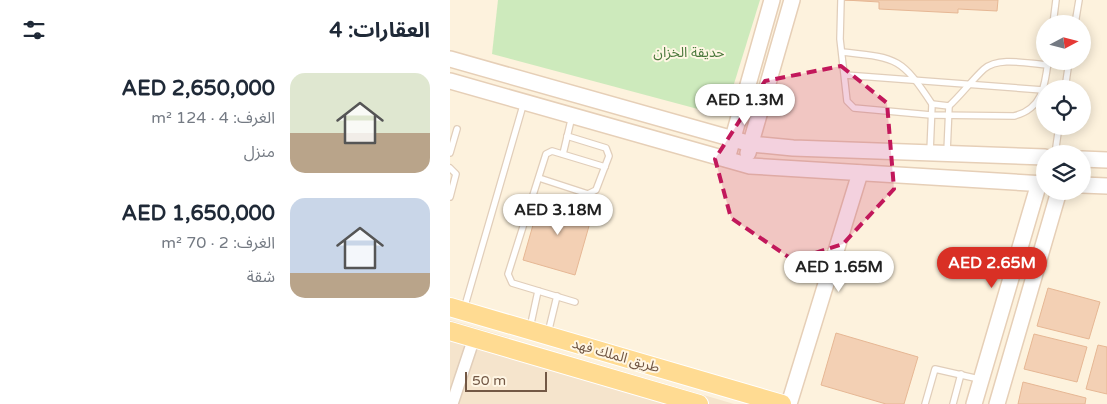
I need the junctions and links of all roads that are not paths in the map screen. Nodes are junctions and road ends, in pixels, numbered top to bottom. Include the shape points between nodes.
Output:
1 (772, 0) edge
2 (792, 0) edge
3 (841, 0) edge
4 (1056, 0) edge
5 (1079, 0) edge
6 (1054, 15) edge
7 (1076, 15) edge
8 (842, 52) junction
9 (450, 59) edge
10 (1036, 63) edge
11 (845, 75) junction
12 (916, 79) junction
13 (450, 81) edge
14 (972, 84) junction
15 (1036, 89) edge
16 (524, 102) junction
17 (1036, 103) edge
18 (932, 104) junction
19 (950, 106) junction
20 (931, 115) junction
21 (572, 116) junction
22 (949, 116) junction
23 (457, 129) dead end
24 (567, 136) junction
25 (732, 139) junction
26 (452, 141) edge
27 (751, 144) junction
28 (450, 153) edge
29 (930, 153) junction
30 (563, 154) junction
31 (946, 154) junction
32 (1036, 158) edge
33 (727, 159) junction
34 (1091, 159) edge
35 (1107, 160) edge
36 (745, 164) junction
37 (605, 167) junction
38 (450, 168) edge
39 (860, 173) junction
40 (539, 178) junction
41 (1036, 184) edge
42 (1091, 185) edge
43 (1107, 186) edge
44 (450, 197) edge
45 (1037, 200) edge
46 (1056, 200) edge
47 (538, 291) junction
48 (557, 296) junction
49 (575, 302) dead end
50 (457, 309) edge
51 (530, 330) junction
52 (450, 331) edge
53 (548, 335) junction
54 (474, 338) junction
55 (961, 374) junction
56 (982, 379) junction
57 (688, 402) edge
58 (452, 404) edge
59 (782, 404) edge
60 (789, 404) edge
61 (925, 404) edge
62 (953, 404) edge
63 (974, 404) edge
64 (997, 404) edge

1 - 25 street
2 - 27 street
3 - 8 lane
4 - 6 lane
5 - 7 lane
8 - 11 lane
8 - 12 lane via 891,58
9 - 25 street
10 - 14 lane via 1005,62 985,68
11 - 12 lane
11 - 20 lane via 847,101 854,108
12 - 14 lane
12 - 18 lane
13 - 16 street
14 - 15 lane
14 - 19 lane
16 - 21 street
16 - 50 lane
17 - 22 lane via 1020,115
18 - 19 lane
18 - 20 lane
19 - 22 lane
20 - 22 lane
20 - 29 lane
21 - 24 lane
21 - 33 street
22 - 31 lane
23 - 26 lane
24 - 30 lane
24 - 37 lane via 606,148 609,156
25 - 27 street
25 - 33 street
26 - 28 lane
27 - 29 street
27 - 36 street
29 - 31 street
30 - 37 lane
30 - 40 lane via 552,151 546,154
31 - 32 street
33 - 36 street
34 - 35 street
36 - 39 street
37 - 40 lane via 596,190 588,194
38 - 44 lane via 456,174
39 - 41 street
39 - 60 street
40 - 47 lane via 508,274 512,284
42 - 43 street
45 - 56 street
46 - 64 street
47 - 48 lane
47 - 51 lane
48 - 49 lane
48 - 53 lane
50 - 51 main road, طريق الملك فهد
51 - 53 main road, طريق الملك فهد
52 - 54 main road, طريق الملك فهد
53 - 59 main road, طريق الملك فهد
54 - 57 main road, طريق الملك فهد
54 - 58 street
55 - 56 lane
55 - 61 lane via 935,369
55 - 62 lane
56 - 63 street

